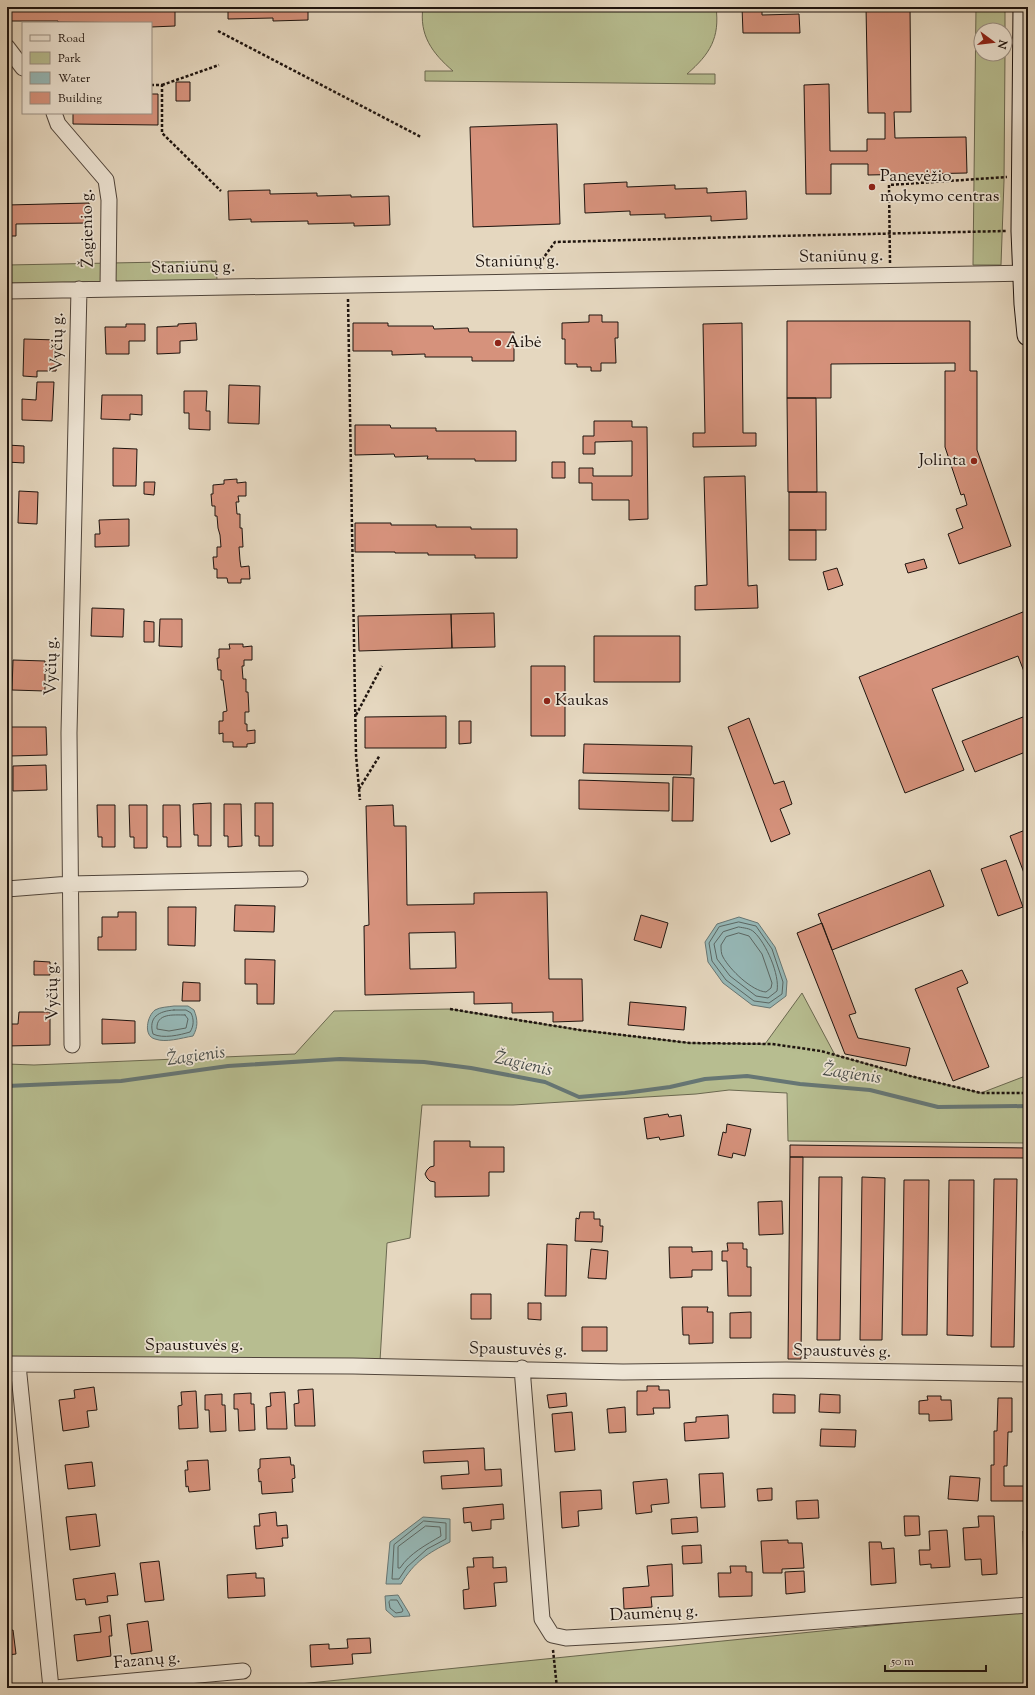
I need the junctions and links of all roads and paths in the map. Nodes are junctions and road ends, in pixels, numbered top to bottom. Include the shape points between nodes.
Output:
1 (1024, 7) edge
2 (218, 31) dead end
3 (7, 47) edge
4 (219, 64) dead end
5 (22, 67) edge
6 (152, 85) edge
7 (162, 85) junction
8 (54, 114) edge
9 (421, 137) dead end
10 (1023, 176) junction
11 (221, 191) dead end
12 (1022, 231) junction
13 (890, 234) junction
14 (1026, 273) edge
15 (890, 275) junction
16 (528, 281) junction
17 (348, 284) junction
18 (78, 289) junction
19 (108, 289) junction
20 (7, 290) edge
21 (1028, 335) edge
22 (382, 666) dead end
23 (356, 715) junction
24 (380, 755) dead end
25 (359, 790) junction
26 (360, 800) dead end
27 (300, 879) dead end
28 (70, 884) junction
29 (7, 889) edge
30 (450, 1009) dead end
31 (72, 1044) dead end
32 (1028, 1093) edge
33 (13, 1365) edge
34 (522, 1368) junction
35 (1028, 1374) edge
36 (1028, 1605) edge
37 (552, 1635) junction
38 (243, 1672) dead end
39 (51, 1688) edge
40 (55, 1688) edge
41 (557, 1688) edge

1 - 10 main road
2 - 9 path
3 - 5 street
4 - 7 path
6 - 7 path
7 - 11 path via 162,133
8 - 19 street, Žagienio g. via 58,124 106,180 109,200
10 - 12 main road
10 - 13 path via 890,185
12 - 13 path
12 - 14 main road
13 - 15 path
13 - 16 path via 554,242
14 - 15 street, Staniūnų g.
14 - 21 main road via 1024,304
15 - 16 street, Staniūnų g.
16 - 17 street, Staniūnų g.
17 - 19 street, Staniūnų g.
17 - 23 path
18 - 19 street, Staniūnų g.
18 - 20 street, Staniūnų g.
18 - 28 street, Vyčių g. via 69,725
22 - 23 path
23 - 25 path
24 - 25 path
25 - 26 path
27 - 28 street
28 - 29 street
28 - 31 street, Vyčių g.
30 - 32 path via 580,1030 690,1043 772,1044 821,1051 981,1093
33 - 34 street, Spaustuvės g.
33 - 39 street
34 - 35 street, Spaustuvės g. via 623,1372 786,1370
34 - 37 street via 542,1619
36 - 37 street, Daumėnų g. via 668,1632 566,1638
37 - 41 path
38 - 40 street, Fazanų g.

